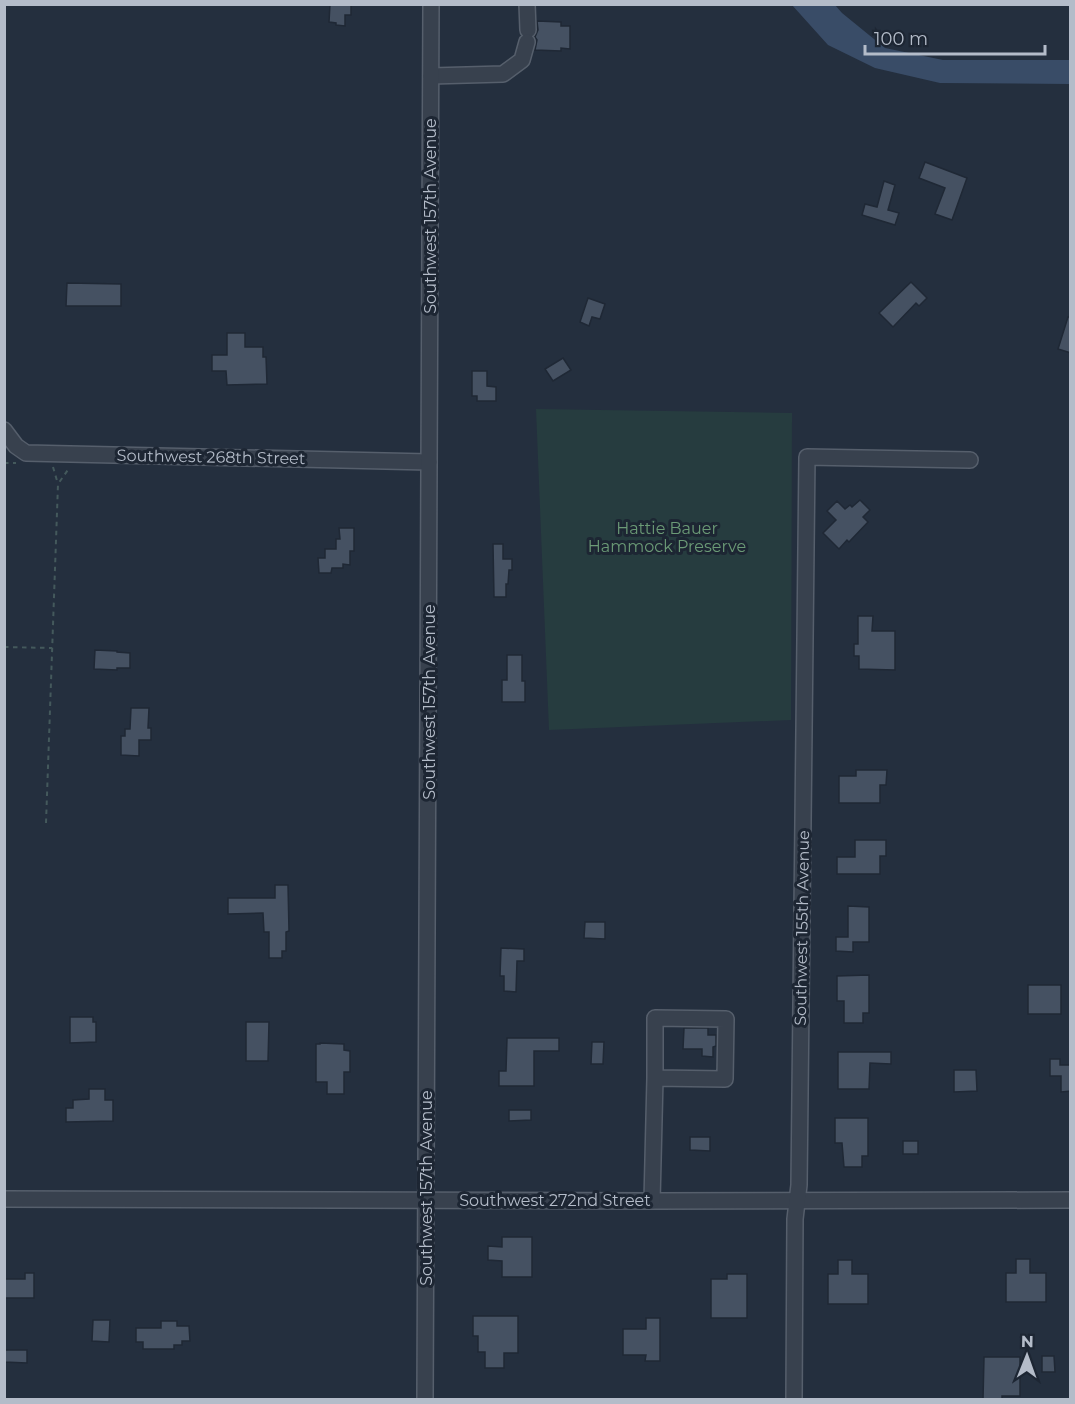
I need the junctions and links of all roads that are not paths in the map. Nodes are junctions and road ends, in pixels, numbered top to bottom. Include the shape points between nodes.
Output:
1 (431, 4) edge
2 (527, 4) edge
3 (431, 76) junction
4 (4, 430) edge
5 (970, 460) dead end
6 (429, 462) junction
7 (655, 1078) junction
8 (4, 1199) edge
9 (426, 1200) junction
10 (1071, 1200) edge
11 (651, 1201) junction
12 (797, 1201) junction
13 (425, 1400) edge
14 (794, 1400) edge

1 - 3 street, Southwest 157th Avenue
2 - 3 street via 522,60 503,74
3 - 6 street, Southwest 157th Avenue
4 - 6 street, Southwest 268th Street via 26,453
5 - 12 street, Southwest 155th Avenue via 807,457
6 - 9 street, Southwest 157th Avenue
7 - 7 street via 655,1018 726,1019 725,1079
7 - 11 street
8 - 9 street, Southwest 272nd Street
9 - 11 street, Southwest 272nd Street
9 - 13 street, Southwest 157th Avenue
10 - 12 street, Southwest 272nd Street
11 - 12 street, Southwest 272nd Street
12 - 14 street, Southwest 155th Avenue

